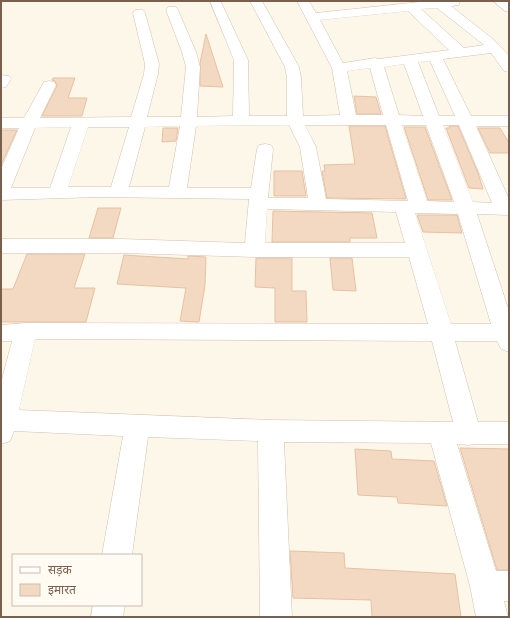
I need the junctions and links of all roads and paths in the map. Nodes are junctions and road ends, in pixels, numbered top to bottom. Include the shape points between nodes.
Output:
1 (303, 1) edge
2 (499, 1) edge
3 (216, 2) dead end
4 (261, 2) edge
5 (455, 2) dead end
6 (440, 4) junction
7 (411, 7) junction
8 (509, 8) edge
9 (172, 10) dead end
10 (138, 13) dead end
11 (312, 17) junction
12 (495, 48) junction
13 (346, 51) dead end
14 (460, 52) junction
15 (332, 53) junction
16 (434, 55) junction
17 (409, 58) junction
18 (375, 62) junction
19 (339, 68) junction
20 (509, 68) edge
21 (49, 85) dead end
22 (349, 120) junction
23 (393, 120) junction
24 (431, 120) junction
25 (464, 120) junction
26 (189, 121) junction
27 (242, 121) junction
28 (295, 121) junction
29 (509, 121) edge
30 (137, 122) junction
31 (1, 123) edge
32 (29, 123) junction
33 (81, 123) junction
34 (265, 149) dead end
35 (1, 190) edge
36 (57, 192) junction
37 (119, 192) junction
38 (177, 193) junction
39 (1, 194) edge
40 (259, 198) junction
41 (318, 204) junction
42 (411, 207) junction
43 (466, 209) junction
44 (507, 209) edge
45 (1, 246) edge
46 (255, 250) junction
47 (418, 250) junction
48 (26, 331) junction
49 (442, 332) junction
50 (1, 333) edge
51 (508, 336) edge
52 (2, 425) edge
53 (137, 427) junction
54 (271, 431) junction
55 (441, 433) junction
56 (509, 433) edge
57 (469, 434) junction
58 (116, 554) edge
59 (497, 586) edge
60 (108, 606) edge
61 (107, 617) edge
62 (276, 617) edge
63 (492, 617) edge

1 - 11 street
2 - 8 street
3 - 27 street via 241,60
4 - 28 street via 292,67
5 - 6 street
6 - 7 street
6 - 12 street
7 - 11 street
7 - 14 street
9 - 26 street via 193,68
10 - 30 street via 152,64
11 - 15 street
12 - 14 street
12 - 20 street
13 - 15 street
14 - 16 street
15 - 19 street
16 - 17 street
16 - 25 street
17 - 18 street
17 - 24 street
18 - 19 street
18 - 23 street
19 - 22 street
21 - 32 street
22 - 23 street
22 - 28 street
23 - 24 street
23 - 42 street
24 - 25 street
24 - 43 street
25 - 29 street
25 - 44 street
26 - 27 street
26 - 30 street
26 - 38 street
27 - 28 street
28 - 41 street via 308,147
30 - 33 street
30 - 37 street
31 - 32 street
32 - 33 street
32 - 35 street
33 - 36 street
34 - 40 street
36 - 37 street
36 - 39 street
37 - 38 street
38 - 40 street
40 - 41 street
40 - 46 street
41 - 42 street
42 - 43 street
42 - 47 street
43 - 44 street
43 - 51 street via 488,282
45 - 46 street
46 - 47 street
47 - 49 street
48 - 49 street
48 - 50 street
48 - 52 street
49 - 51 street
49 - 57 street
52 - 53 street
53 - 54 street
53 - 58 street
54 - 55 street
54 - 62 street
55 - 57 street
55 - 59 street
56 - 57 street
59 - 63 street
60 - 61 street

